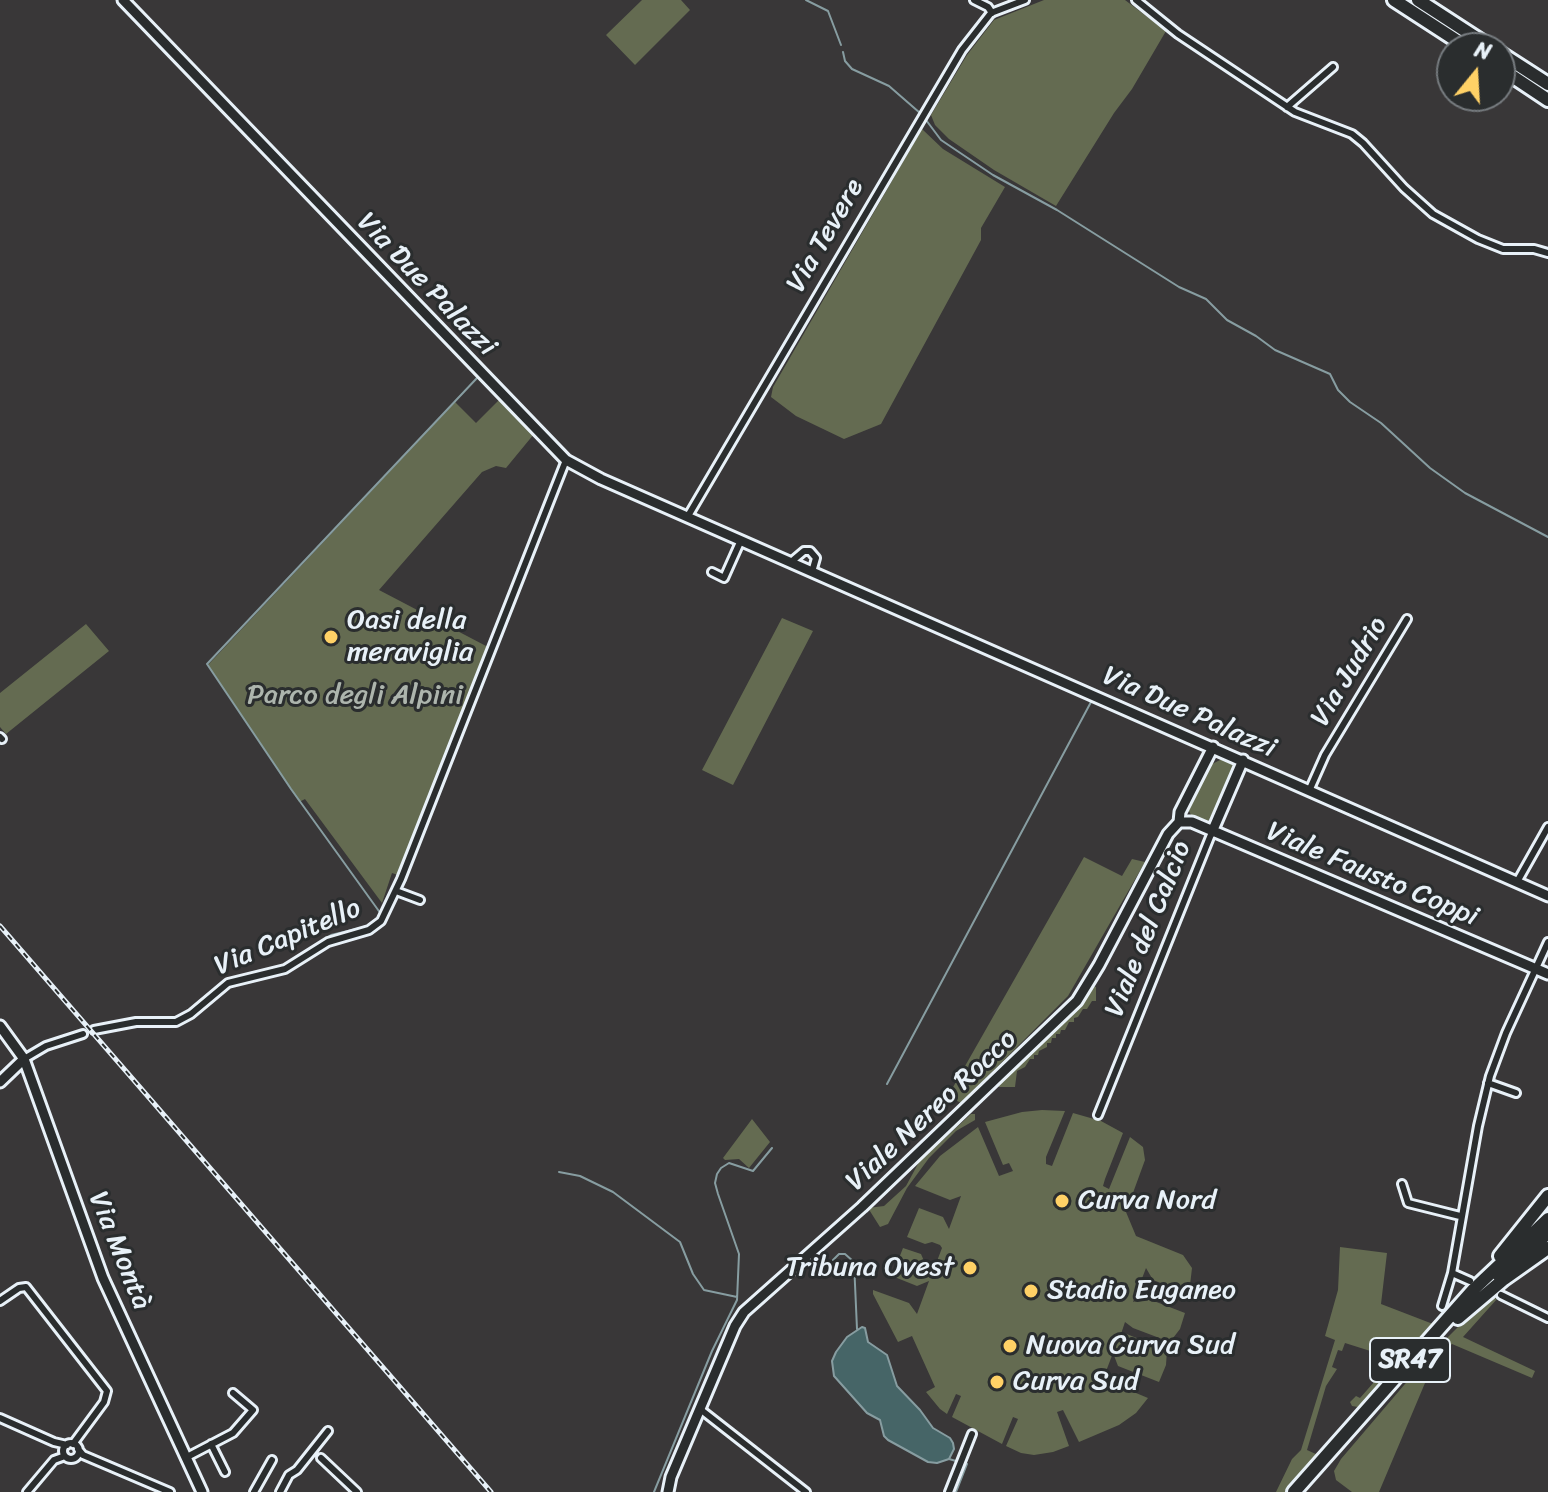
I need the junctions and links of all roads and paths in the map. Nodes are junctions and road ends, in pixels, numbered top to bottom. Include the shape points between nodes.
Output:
1 (123, 0) edge
2 (974, 0) edge
3 (1025, 0) edge
4 (1136, 0) edge
5 (1394, 0) edge
6 (1418, 0) edge
7 (992, 13) junction
8 (1443, 32) edge
9 (1467, 32) edge
10 (1516, 63) edge
11 (1333, 67) dead end
12 (1516, 79) edge
13 (1548, 84) edge
14 (1548, 100) edge
15 (1287, 107) junction
16 (1548, 253) edge
17 (566, 460) junction
18 (688, 516) junction
19 (741, 540) junction
20 (791, 562) junction
21 (712, 572) dead end
22 (812, 572) junction
23 (1407, 619) dead end
24 (1213, 747) junction
25 (1243, 760) junction
26 (1309, 791) junction
27 (1179, 822) junction
28 (1548, 827) edge
29 (1212, 832) junction
30 (1517, 882) junction
31 (396, 891) junction
32 (1548, 896) edge
33 (420, 900) dead end
34 (1548, 942) edge
35 (1535, 968) junction
36 (1548, 974) edge
37 (0, 1026) edge
38 (94, 1030) dead end
39 (83, 1034) dead end
40 (24, 1059) junction
41 (0, 1082) edge
42 (1488, 1083) junction
43 (1516, 1093) dead end
44 (1098, 1115) dead end
45 (1402, 1184) dead end
46 (1548, 1196) edge
47 (1460, 1216) junction
48 (1548, 1219) edge
49 (1548, 1233) edge
50 (1548, 1248) edge
51 (1452, 1273) junction
52 (1472, 1285) junction
53 (1501, 1295) dead end
54 (0, 1301) edge
55 (1442, 1306) dead end
56 (1458, 1318) junction
57 (1548, 1318) edge
58 (233, 1393) dead end
59 (700, 1409) junction
60 (0, 1418) edge
61 (328, 1431) dead end
62 (972, 1434) dead end
63 (211, 1444) junction
64 (72, 1451) junction
65 (187, 1457) junction
66 (321, 1458) dead end
67 (272, 1460) dead end
68 (225, 1472) dead end
69 (27, 1492) edge
70 (170, 1492) edge
71 (202, 1492) edge
72 (254, 1492) edge
73 (280, 1492) edge
74 (357, 1492) edge
75 (668, 1492) edge
76 (806, 1492) edge
77 (949, 1492) edge
78 (1294, 1492) edge
79 (1303, 1492) edge

1 - 17 street, Via Due Palazzi
2 - 7 street
3 - 7 street, Via Tevere
4 - 15 street
5 - 8 highway
6 - 9 highway
7 - 18 street, Via Tevere via 943,79
10 - 13 highway
11 - 15 street
12 - 14 highway
15 - 16 street via 1352,134 1433,214 1503,249
17 - 18 street, Via Due Palazzi
17 - 31 street, Via Capitello
18 - 19 street, Via Due Palazzi
19 - 20 street, Via Due Palazzi
19 - 21 street via 724,578
20 - 22 street, Via Due Palazzi
20 - 22 street, Via Due Palazzi via 810,551 816,558
22 - 24 street, Via Due Palazzi
23 - 26 street, Via Judrio
24 - 25 street, Via Due Palazzi
24 - 27 street, Viale Nereo Rocco
25 - 26 street, Via Due Palazzi
25 - 29 street, Viale del Calcio
26 - 30 street, Via Due Palazzi
27 - 29 street, Viale Fausto Coppi
27 - 59 street, Viale Nereo Rocco via 1077,1001 744,1312
28 - 30 street
29 - 35 street, Viale Fausto Coppi
29 - 44 street, Viale del Calcio
30 - 32 street, Via Due Palazzi
31 - 33 street, Via Capitello
31 - 38 street, Via Capitello via 381,921 369,930 328,942 277,972 228,983 180,1020
34 - 35 street
35 - 36 street, Viale Fausto Coppi
35 - 42 street
37 - 40 street, Via Montà
39 - 40 street
40 - 41 street
40 - 65 street, Via Montà via 103,1278
42 - 43 street
42 - 47 street
45 - 47 street via 1408,1203
46 - 52 highway, SR47
47 - 51 street
48 - 52 highway, SR47
49 - 56 highway, SR47
50 - 56 highway, SR47
51 - 52 street
51 - 55 street
52 - 78 highway, SR47
53 - 57 street
54 - 64 street via 26,1287 107,1391
56 - 79 highway, SR47
58 - 63 street via 253,1410 233,1433
59 - 75 street, Viale Nereo Rocco
59 - 76 street
60 - 64 street
61 - 73 street
62 - 77 street
63 - 65 street
63 - 68 street
64 - 69 street via 54,1460
64 - 70 street
65 - 71 street, Via Montà
66 - 74 street
67 - 72 street

